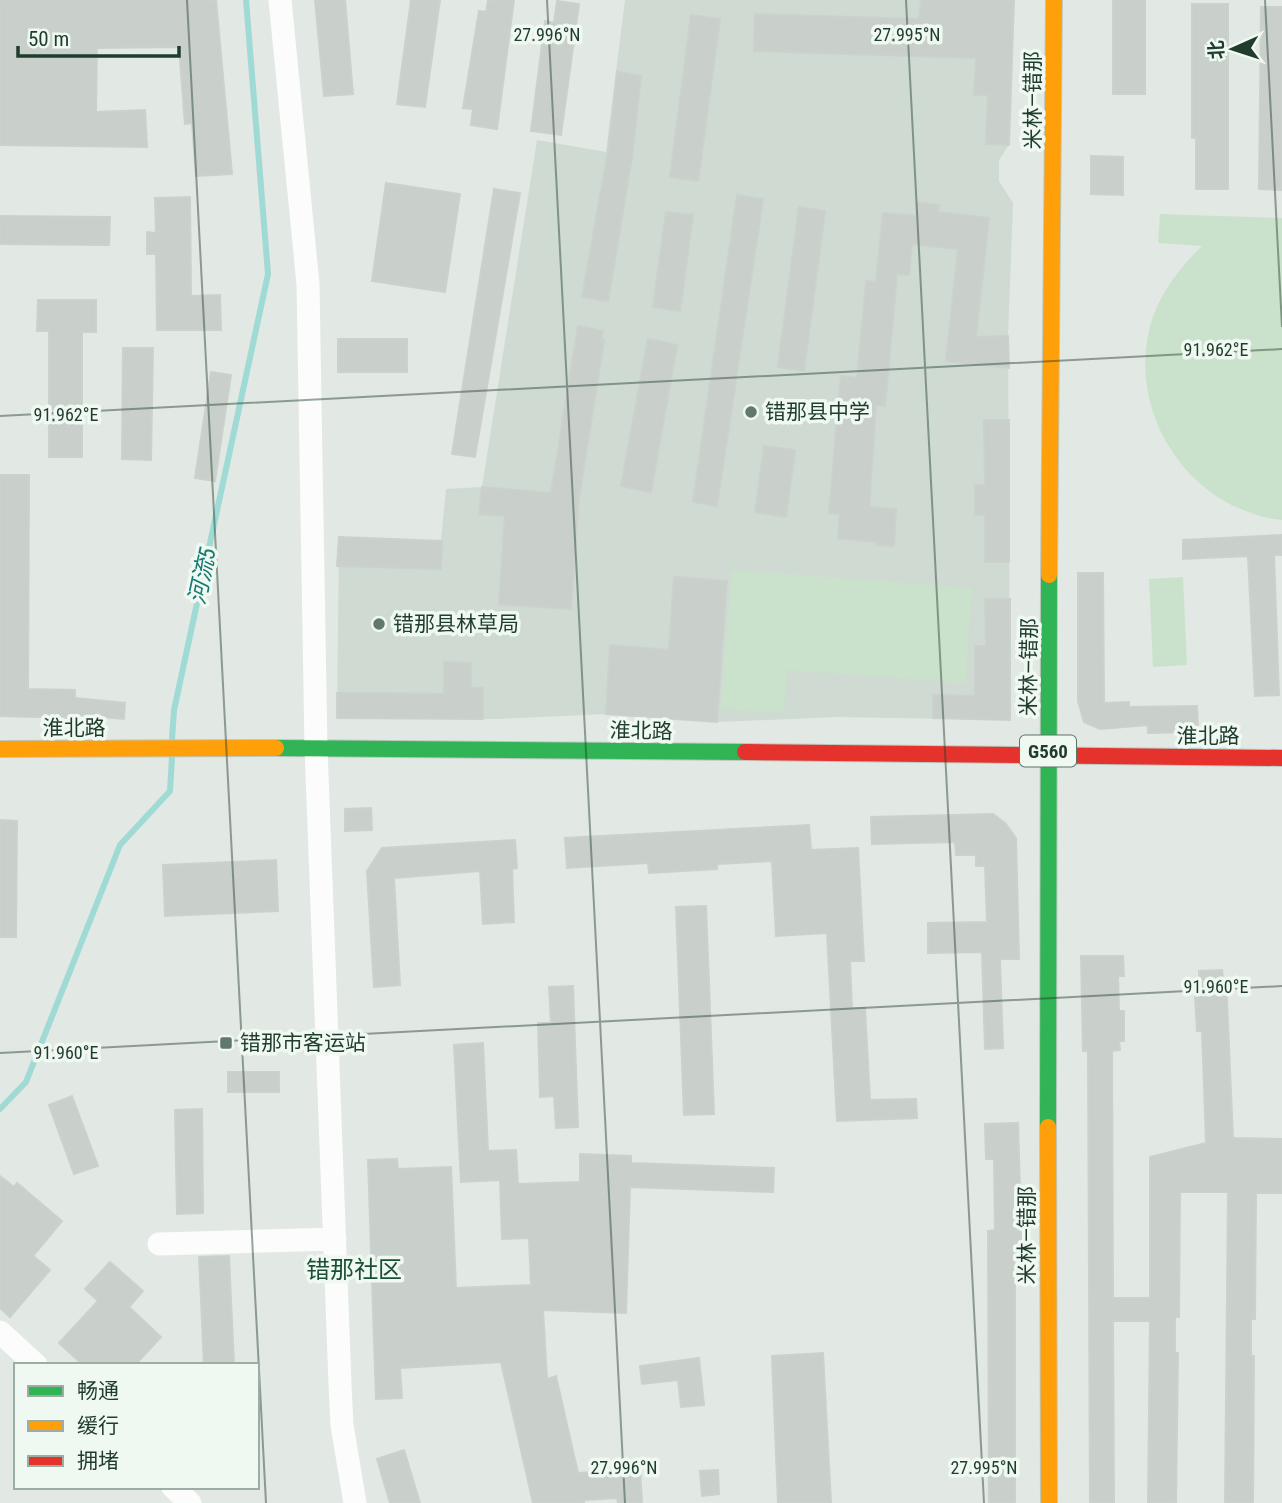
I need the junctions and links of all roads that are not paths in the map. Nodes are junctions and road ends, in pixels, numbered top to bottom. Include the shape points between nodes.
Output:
1 (280, 0) edge
2 (1054, 0) edge
3 (316, 748) junction
4 (0, 749) edge
5 (1048, 756) junction
6 (1282, 758) edge
7 (335, 1239) junction
8 (159, 1244) dead end
9 (0, 1332) edge
10 (34, 1363) edge
11 (175, 1489) edge
12 (190, 1503) edge
13 (355, 1503) edge
14 (1049, 1503) edge

1 - 3 street via 308,284
2 - 5 main road, 米林—错那 / G560
3 - 4 main road, 淮北路
3 - 5 main road, 淮北路
3 - 7 street
5 - 6 main road, 淮北路
5 - 14 main road, 米林—错那 / G560
7 - 8 street
7 - 13 street via 342,1425
9 - 10 street
11 - 12 street

